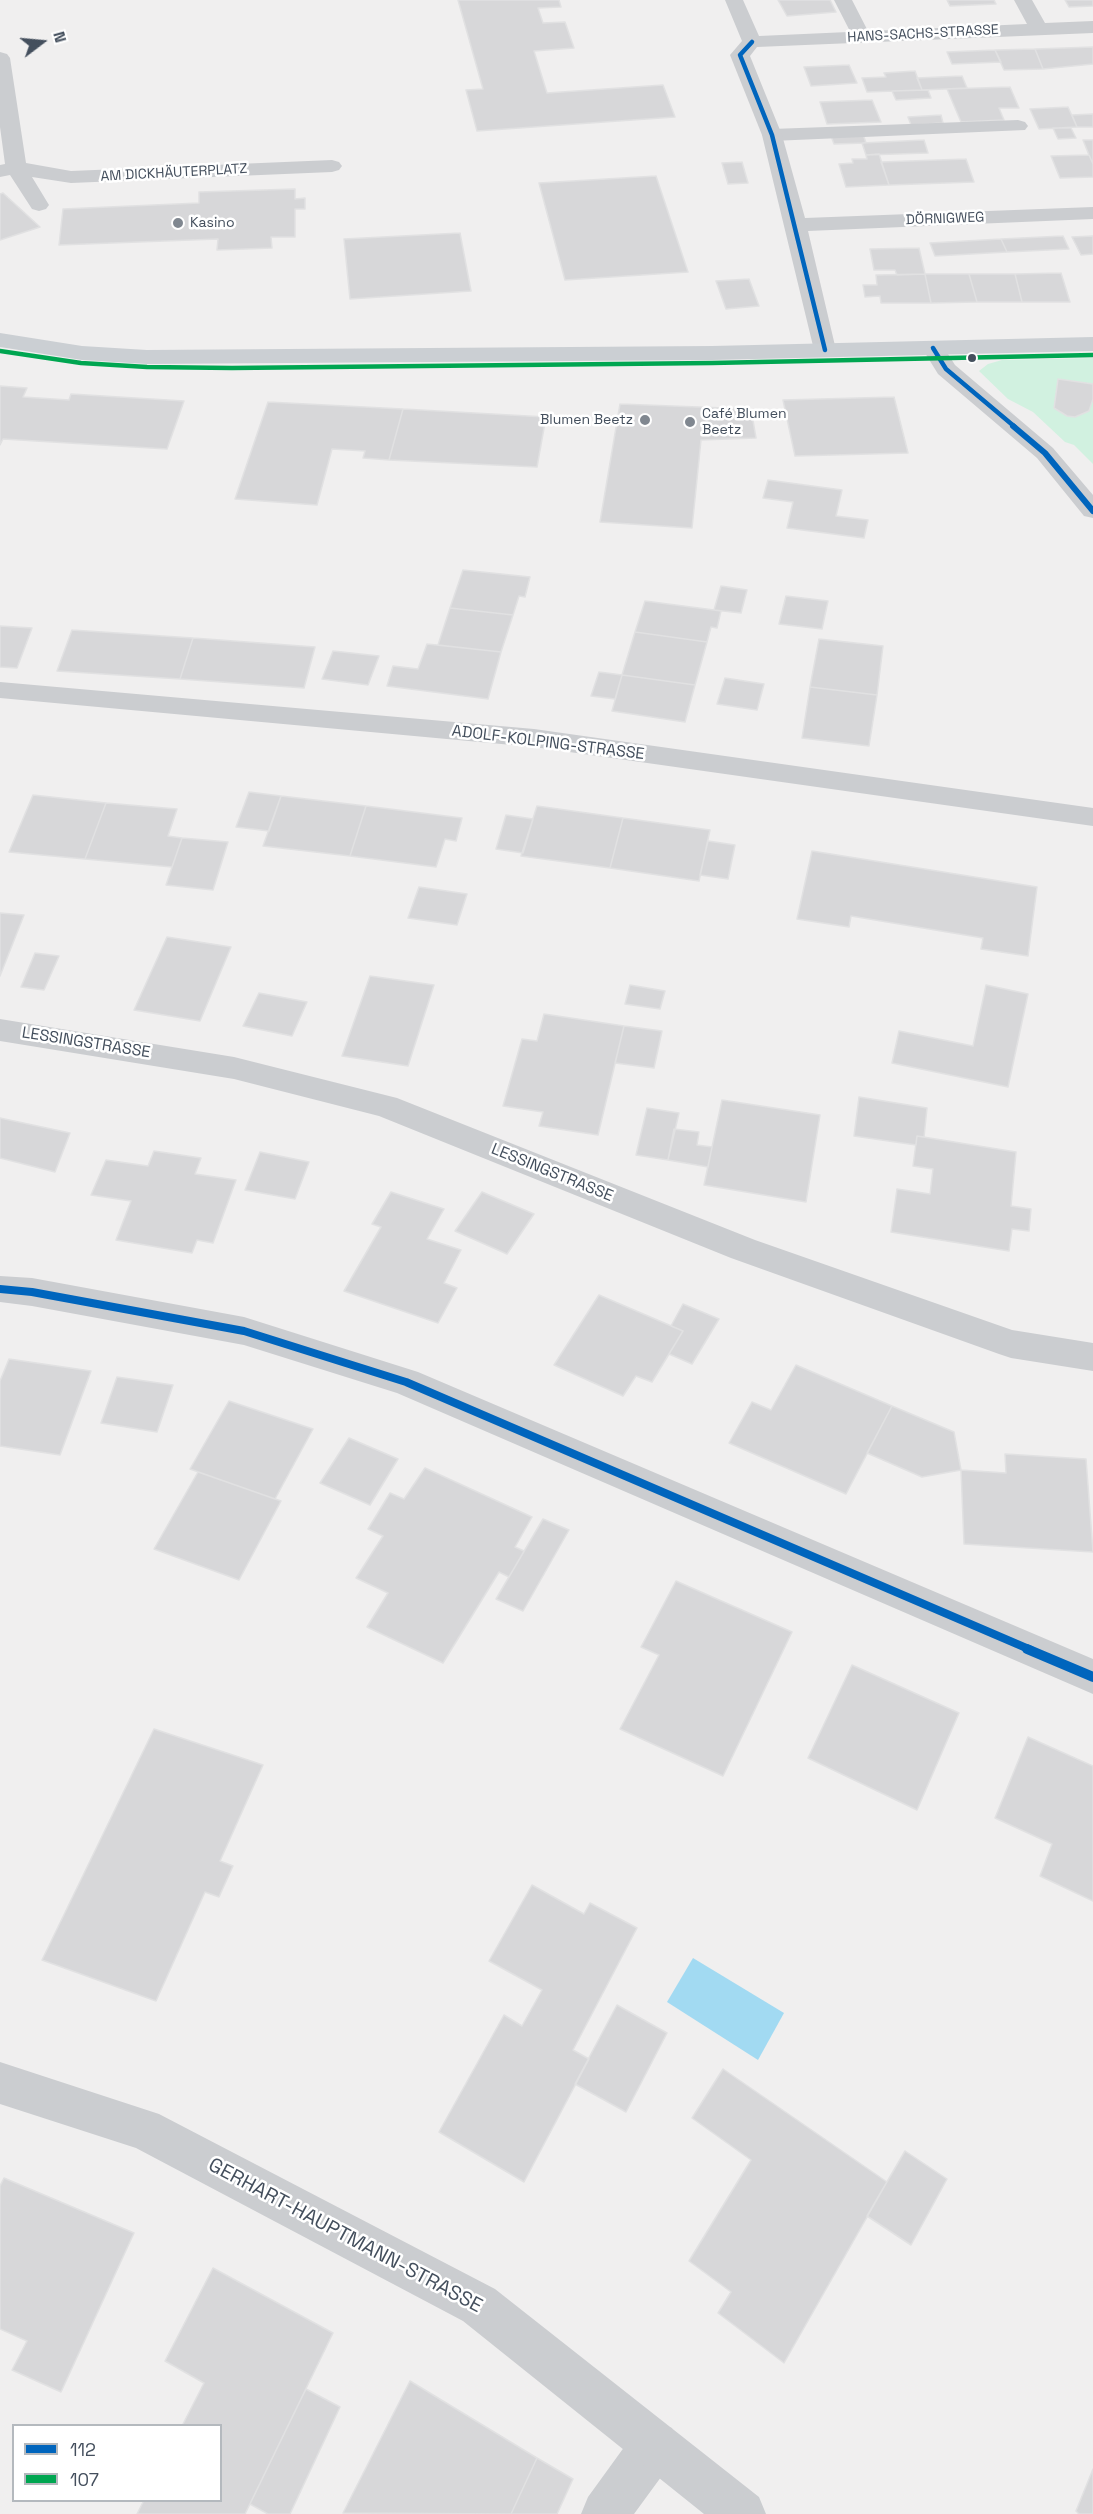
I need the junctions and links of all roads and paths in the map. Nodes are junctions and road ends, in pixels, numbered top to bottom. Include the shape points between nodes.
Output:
1 (734, 0) edge
2 (843, 0) edge
3 (1023, 0) edge
4 (1093, 27) edge
5 (1039, 29) junction
6 (862, 37) junction
7 (752, 42) junction
8 (0, 58) edge
9 (1018, 126) dead end
10 (772, 135) junction
11 (332, 166) dead end
12 (8, 170) edge
13 (39, 205) dead end
14 (1093, 213) edge
15 (796, 225) junction
16 (0, 340) edge
17 (1093, 344) edge
18 (933, 348) junction
19 (825, 350) junction
20 (1093, 511) edge
21 (0, 690) edge
22 (1093, 817) edge
23 (0, 1030) edge
24 (0, 1289) edge
25 (1093, 1357) edge
26 (1093, 1677) edge
27 (0, 2083) edge
28 (655, 2445) junction
29 (605, 2514) edge
30 (742, 2514) edge

1 - 7 street
2 - 6 street
3 - 5 street
4 - 5 street, HANS-SACHS-STRASSE
5 - 6 street, HANS-SACHS-STRASSE
6 - 7 street, HANS-SACHS-STRASSE
7 - 10 street via 740,55
8 - 12 street
9 - 10 street
10 - 15 street
11 - 12 street, AM DICKHÄUTERPLATZ via 71,177
12 - 13 street
14 - 15 street, DÖRNIGWEG
15 - 19 street
16 - 19 main road via 82,353 178,357
17 - 18 main road
18 - 19 main road
18 - 20 street via 946,369 1045,453
21 - 22 street, ADOLF-KOLPING-STRASSE via 534,738
23 - 25 street, LESSINGSTRASSE via 234,1068 386,1106 765,1257 1011,1344
24 - 26 street via 244,1331 406,1382
27 - 28 street, GERHART-HAUPTMANN-STRASSE via 144,2129 479,2306
28 - 29 street
28 - 30 street, GERHART-HAUPTMANN-STRASSE

